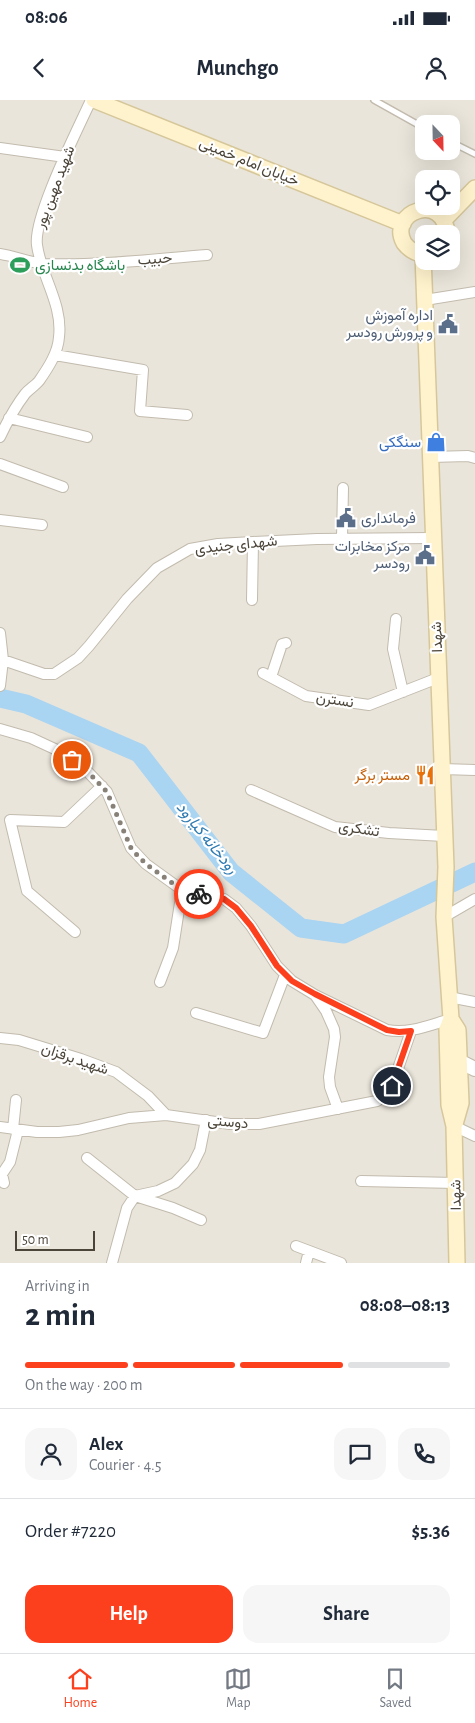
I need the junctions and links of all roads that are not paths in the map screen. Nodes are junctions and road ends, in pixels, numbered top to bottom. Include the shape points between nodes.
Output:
1 (93, 100) edge
2 (374, 100) edge
3 (415, 123) edge
4 (460, 146) edge
5 (0, 148) edge
6 (475, 154) edge
7 (65, 158) junction
8 (475, 188) edge
9 (403, 224) junction
10 (444, 225) edge
11 (447, 225) edge
12 (415, 252) edge
13 (0, 254) edge
14 (208, 255) dead end
15 (42, 264) junction
16 (423, 270) edge
17 (475, 292) edge
18 (424, 300) junction
19 (55, 355) junction
20 (186, 415) dead end
21 (9, 418) junction
22 (0, 436) edge
23 (87, 437) dead end
24 (431, 457) junction
25 (475, 458) edge
26 (0, 464) edge
27 (64, 487) dead end
28 (343, 488) dead end
29 (0, 520) edge
30 (42, 525) dead end
31 (433, 538) junction
32 (342, 539) junction
33 (253, 542) junction
34 (252, 600) dead end
35 (396, 620) dead end
36 (0, 633) edge
37 (286, 643) dead end
38 (3, 660) junction
39 (438, 678) junction
40 (1, 679) edge
41 (403, 692) junction
42 (0, 729) edge
43 (442, 769) junction
44 (475, 770) edge
45 (102, 786) junction
46 (251, 790) dead end
47 (444, 836) junction
48 (182, 890) junction
49 (475, 899) edge
50 (444, 917) junction
51 (75, 932) dead end
52 (285, 975) junction
53 (160, 982) dead end
54 (315, 994) junction
55 (450, 997) junction
56 (475, 1002) edge
57 (196, 1013) dead end
58 (451, 1018) junction
59 (411, 1031) junction
60 (0, 1038) edge
61 (459, 1061) junction
62 (475, 1069) edge
63 (16, 1100) dead end
64 (338, 1109) junction
65 (166, 1115) junction
66 (206, 1120) junction
67 (454, 1126) junction
68 (0, 1127) edge
69 (16, 1130) junction
70 (475, 1136) edge
71 (87, 1158) dead end
72 (361, 1181) dead end
73 (4, 1183) dead end
74 (456, 1183) junction
75 (135, 1196) junction
76 (201, 1220) dead end
77 (296, 1246) dead end
78 (309, 1251) junction
79 (112, 1263) edge
80 (306, 1263) edge
81 (341, 1263) edge
82 (458, 1263) edge

1 - 7 street, شهید مهین پور
1 - 9 main road, خیابان امام خمینی
2 - 3 lane
4 - 6 lane
5 - 7 street
7 - 15 street, شهید مهین پور via 38,225 36,240
8 - 11 main road
9 - 10 main road via 418,210 433,211
9 - 12 main road via 402,238
13 - 15 street, حبیب
14 - 15 street, حبیب
15 - 19 street, شهید مهین پور via 58,317 60,336
16 - 18 main road, شهدا
17 - 18 street
18 - 24 main road, شهدا
19 - 20 street via 144,370 140,411
19 - 21 street, شهید مهین پور
21 - 22 street, شهید مهین پور
21 - 23 street
24 - 25 street
24 - 31 main road, شهدا
26 - 27 street
28 - 32 street
29 - 30 street
31 - 32 street, شهدای جنیدی
31 - 39 main road, شهدا
32 - 33 street, شهدای جنیدی
33 - 34 street
33 - 38 street, شهدای جنیدی via 190,549 156,568 78,658 54,674 44,674
35 - 41 street via 394,649
36 - 38 street
37 - 41 street, نسترن via 282,644 267,675 306,696 368,705
38 - 40 street
39 - 41 street, نسترن
39 - 43 main road, شهدا
42 - 45 street via 58,750
43 - 44 street
43 - 47 main road, شهدا
45 - 48 street via 131,848 146,864
45 - 51 street via 64,822 10,820 26,890
46 - 47 street, تشکری via 335,827
47 - 50 main road, شهدا
48 - 52 street via 224,899 236,908
48 - 53 street via 173,948
49 - 50 street
50 - 55 main road, شهدا
52 - 54 street
52 - 57 street via 263,1034
54 - 59 street via 387,1030
54 - 64 street via 334,1029 328,1077
55 - 56 street
55 - 58 main road, شهدا
58 - 59 street
58 - 61 main road, شهدا via 458,1030
58 - 67 main road, شهدا via 447,1029 449,1104
59 - 64 street, دوستی via 392,1086 386,1094 377,1101
60 - 65 street, شهید برقزان via 19,1040 116,1072 148,1096
61 - 62 street
61 - 67 main road, شهدا via 461,1103
63 - 69 street
64 - 66 street, دوستی via 259,1124
65 - 66 street, دوستی
65 - 69 street, دوستی via 130,1118 59,1132
66 - 75 street via 200,1150 193,1164 175,1182 158,1191
67 - 70 street
67 - 74 main road, شهدا
68 - 69 street, دوستی
69 - 73 street via 10,1162 2,1174
71 - 75 street
72 - 74 street
74 - 82 main road, شهدا
75 - 76 street
75 - 79 street via 127,1208
77 - 78 street
78 - 80 street
78 - 81 street

